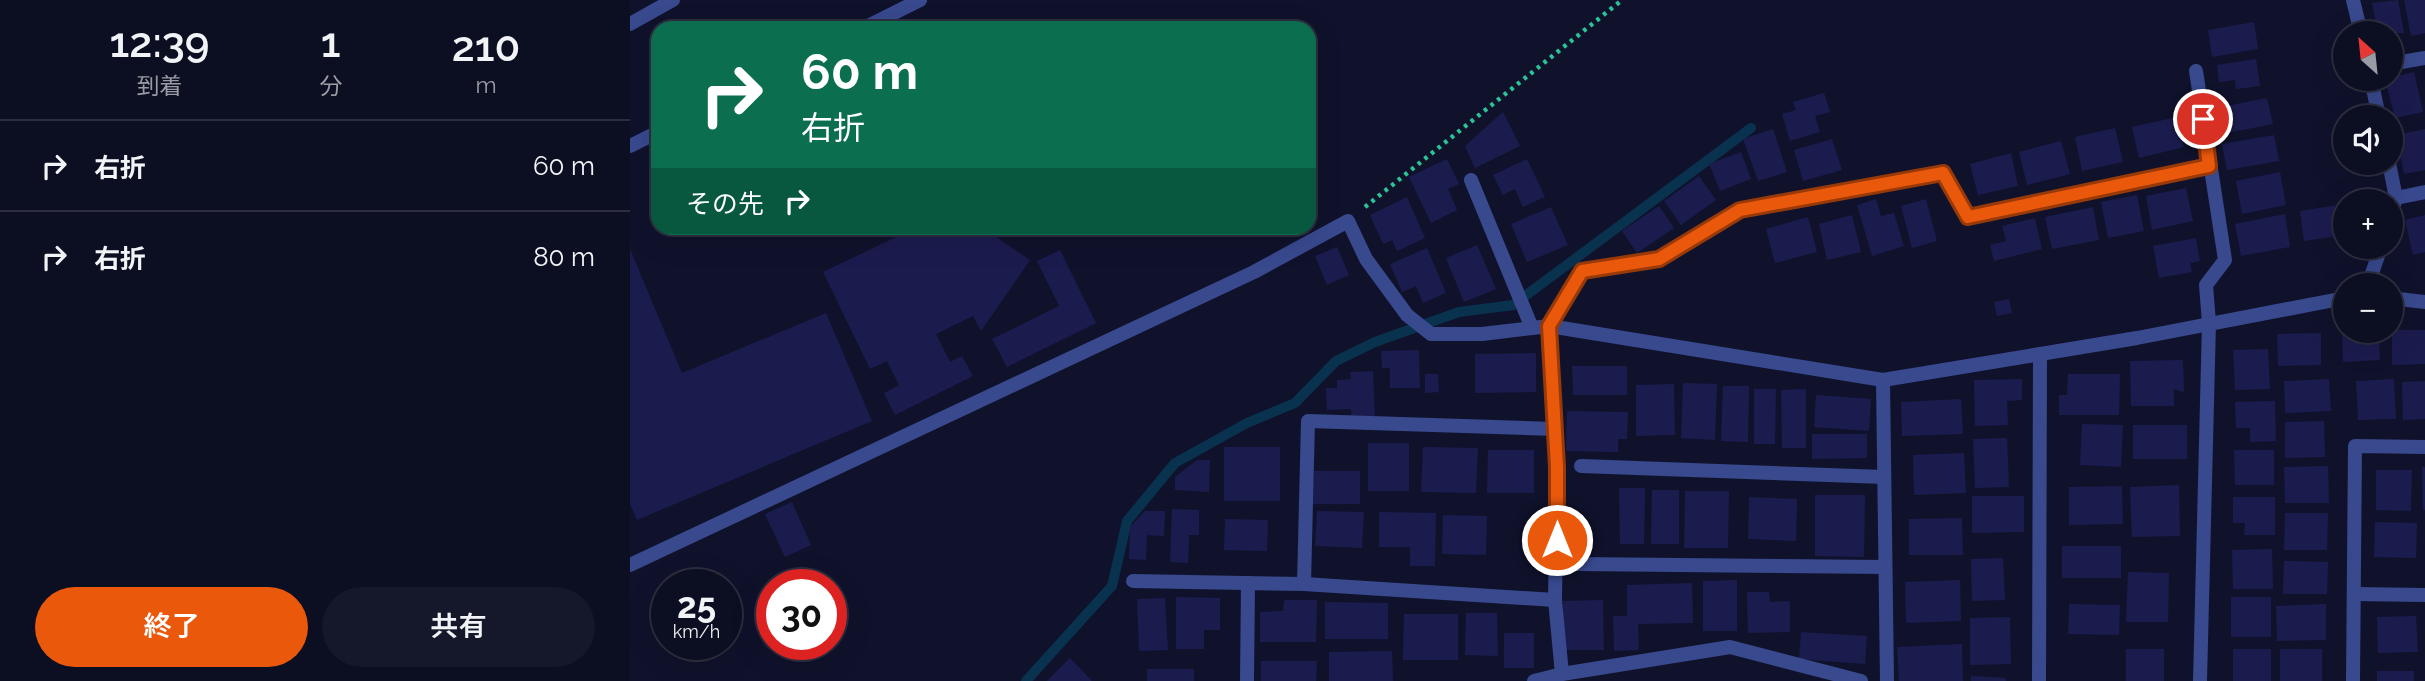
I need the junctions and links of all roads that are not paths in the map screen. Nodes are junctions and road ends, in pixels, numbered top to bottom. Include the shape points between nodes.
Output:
1 (673, 0) edge
2 (920, 0) edge
3 (2353, 0) edge
4 (878, 21) edge
5 (2358, 21) edge
6 (630, 24) edge
7 (2425, 58) edge
8 (2403, 62) edge
9 (2196, 71) dead end
10 (651, 136) edge
11 (630, 146) edge
12 (2209, 166) junction
13 (1471, 180) dead end
14 (2425, 192) edge
15 (2403, 197) edge
16 (2403, 299) edge
17 (2333, 300) edge
18 (2425, 302) edge
19 (2209, 323) junction
20 (1549, 326) junction
21 (1532, 327) junction
22 (2040, 354) junction
23 (1883, 380) junction
24 (1555, 429) junction
25 (2425, 447) edge
26 (1581, 466) dead end
27 (1884, 477) junction
28 (1576, 564) dead end
29 (630, 565) edge
30 (1885, 567) junction
31 (1133, 581) dead end
32 (1248, 583) junction
33 (1304, 584) junction
34 (2354, 594) junction
35 (2425, 595) edge
36 (1555, 600) junction
37 (1562, 674) junction
38 (1247, 681) edge
39 (1534, 681) edge
40 (1861, 681) edge
41 (1887, 681) edge
42 (2039, 681) edge
43 (2200, 681) edge
44 (2353, 681) edge

1 - 6 street
2 - 4 street
3 - 5 street
7 - 8 street
9 - 12 street
10 - 11 street
12 - 19 street via 2225,260 2206,285
12 - 20 street via 1968,217 1943,173 1740,210 1659,259 1582,271
13 - 21 street
14 - 15 street
16 - 18 street
17 - 19 street
19 - 22 street
19 - 43 street
20 - 21 street
20 - 23 street
20 - 24 street
21 - 29 street via 1482,334 1431,334 1407,315 1366,259 1348,221 1254,272
22 - 23 street
22 - 42 street
23 - 27 street
24 - 33 street via 1308,421
24 - 36 street
25 - 34 street via 2355,446
26 - 27 street
27 - 30 street
28 - 30 street
30 - 41 street
31 - 32 street
32 - 33 street
32 - 38 street
33 - 36 street
34 - 35 street
34 - 44 street
36 - 37 street
37 - 39 street
37 - 40 street via 1730,647

